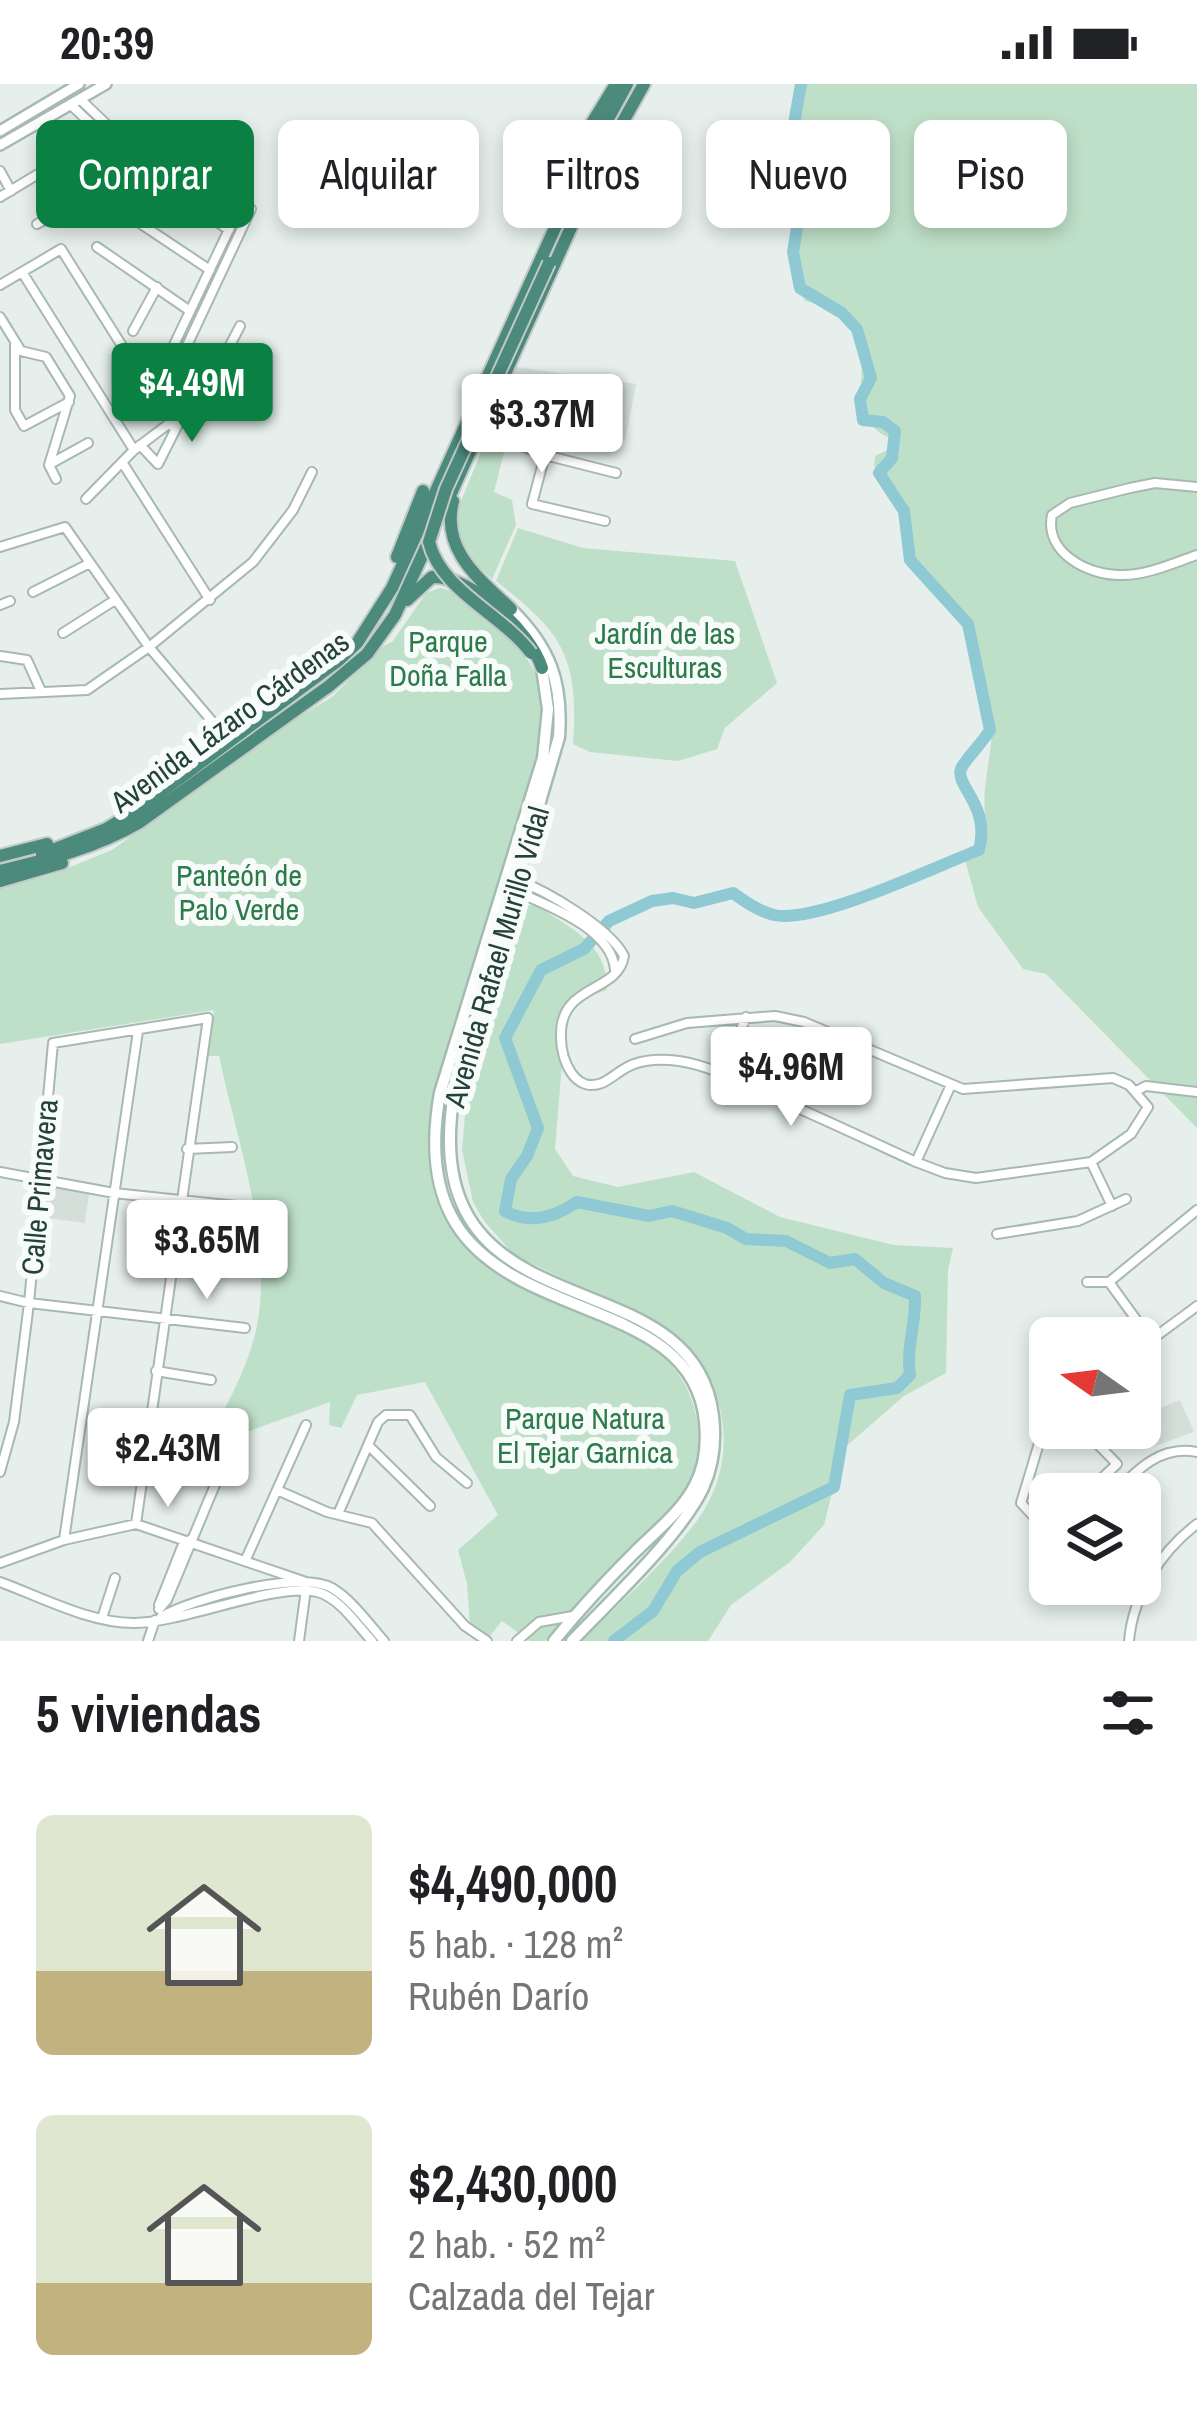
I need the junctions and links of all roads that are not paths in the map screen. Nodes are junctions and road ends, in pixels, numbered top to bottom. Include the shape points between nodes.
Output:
1 (80, 84) edge
2 (106, 84) edge
3 (616, 84) edge
4 (626, 84) edge
5 (644, 84) edge
6 (77, 103) junction
7 (89, 120) edge
8 (98, 120) edge
9 (594, 120) edge
10 (608, 120) edge
11 (1, 139) edge
12 (0, 171) edge
13 (36, 176) edge
14 (11, 191) junction
15 (0, 197) edge
16 (147, 228) edge
17 (226, 228) edge
18 (231, 228) edge
19 (235, 228) edge
20 (555, 228) edge
21 (560, 228) edge
22 (229, 230) junction
23 (97, 247) dead end
24 (209, 270) junction
25 (22, 272) junction
26 (0, 285) edge
27 (157, 287) junction
28 (190, 311) junction
29 (0, 317) edge
30 (240, 326) dead end
31 (133, 332) dead end
32 (14, 343) junction
33 (152, 391) junction
34 (162, 398) junction
35 (69, 401) junction
36 (188, 405) junction
37 (173, 426) junction
38 (480, 430) junction
39 (88, 443) dead end
40 (137, 448) junction
41 (545, 455) junction
42 (122, 462) junction
43 (49, 465) junction
44 (312, 472) dead end
45 (616, 473) dead end
46 (56, 479) dead end
47 (456, 485) junction
48 (1197, 487) edge
49 (423, 491) dead end
50 (86, 499) dead end
51 (604, 521) dead end
52 (0, 547) edge
53 (1197, 555) edge
54 (89, 563) junction
55 (392, 587) junction
56 (33, 592) dead end
57 (115, 600) junction
58 (210, 600) junction
59 (511, 609) joint
60 (395, 615) junction
61 (63, 633) dead end
62 (149, 647) junction
63 (0, 656) edge
64 (542, 668) junction
65 (41, 691) junction
66 (0, 694) edge
67 (228, 740) junction
68 (93, 847) junction
69 (0, 864) edge
70 (0, 881) edge
71 (513, 884) junction
72 (746, 1017) junction
73 (138, 1031) junction
74 (635, 1039) dead end
75 (723, 1074) junction
76 (950, 1086) junction
77 (1136, 1091) junction
78 (1197, 1091) edge
79 (232, 1148) dead end
80 (187, 1149) junction
81 (916, 1162) junction
82 (1091, 1162) junction
83 (0, 1172) edge
84 (43, 1182) junction
85 (114, 1193) junction
86 (1126, 1198) dead end
87 (179, 1202) junction
88 (237, 1206) dead end
89 (1112, 1206) junction
90 (1193, 1214) edge
91 (1197, 1230) edge
92 (997, 1234) dead end
93 (173, 1260) junction
94 (256, 1269) dead end
95 (1087, 1282) dead end
96 (1109, 1282) junction
97 (0, 1295) edge
98 (29, 1303) junction
99 (1197, 1306) edge
100 (98, 1311) junction
101 (165, 1319) junction
102 (245, 1328) dead end
103 (156, 1371) junction
104 (211, 1380) dead end
105 (149, 1414) junction
106 (206, 1423) dead end
107 (306, 1424) dead end
108 (235, 1437) dead end
109 (370, 1447) junction
110 (1102, 1449) edge
111 (1197, 1451) edge
112 (0, 1472) edge
113 (1107, 1473) edge
114 (1135, 1473) edge
115 (1029, 1476) edge
116 (467, 1483) dead end
117 (277, 1490) junction
118 (430, 1505) dead end
119 (1029, 1512) edge
120 (338, 1514) junction
121 (136, 1524) junction
122 (1197, 1524) edge
123 (64, 1540) junction
124 (190, 1540) junction
125 (245, 1559) junction
126 (0, 1563) edge
127 (115, 1578) dead end
128 (0, 1582) edge
129 (306, 1587) junction
130 (574, 1616) junction
131 (102, 1618) junction
132 (155, 1621) junction
133 (148, 1641) edge
134 (299, 1641) edge
135 (372, 1641) edge
136 (384, 1641) edge
137 (487, 1641) edge
138 (517, 1641) edge
139 (554, 1641) edge
140 (572, 1641) edge
141 (1129, 1641) edge

1 - 11 street
2 - 6 street
3 - 9 highway
4 - 10 highway, Avenida Lázaro Cárdenas
5 - 38 highway, Avenida Lázaro Cárdenas
6 - 7 street
6 - 8 street
6 - 11 street
12 - 14 street
13 - 14 street
14 - 15 street
16 - 24 street
17 - 22 street
18 - 22 street
19 - 34 street
20 - 55 highway, Avenida Lázaro Cárdenas
21 - 64 highway, bridge via 429,542 442,572
22 - 24 street
23 - 27 street
24 - 28 street
25 - 26 street
25 - 33 street via 61,249
25 - 40 street
27 - 28 street
27 - 31 street
28 - 33 street
29 - 32 street
30 - 36 street via 210,384
32 - 35 street via 46,358
32 - 35 street via 15,410 24,426
33 - 34 street
34 - 36 street
34 - 37 street
35 - 43 street
36 - 37 street
37 - 40 street
37 - 40 street via 158,464
38 - 41 street
38 - 47 highway, Avenida Lázaro Cárdenas
39 - 43 street
40 - 42 street
41 - 45 street
41 - 51 street via 532,504
42 - 50 street
42 - 58 street
43 - 46 street
44 - 58 street via 286,522
47 - 59 highway via 448,521 456,549
47 - 60 highway, Avenida Lázaro Cárdenas
48 - 53 street via 1155,483 1070,503 1052,515 1049,529 1068,557 1119,576
49 - 55 highway
52 - 54 street via 65,526
54 - 56 street
54 - 57 street
55 - 67 highway, Avenida Lázaro Cárdenas via 348,652
57 - 61 street
57 - 62 street
58 - 62 street
59 - 71 main road, Avenida Rafael Murillo Vidal via 551,659 561,714 556,754
60 - 64 highway via 425,581 452,578 520,629
60 - 68 highway, Avenida Lázaro Cárdenas via 367,654 329,686
62 - 65 street via 87,690
62 - 67 street
63 - 65 street via 27,660
64 - 71 main road, Avenida Rafael Murillo Vidal via 545,748
65 - 66 street
67 - 69 highway, Avenida Lázaro Cárdenas via 106,829
68 - 69 highway, Avenida Lázaro Cárdenas
68 - 70 highway
71 - 75 street via 624,956 562,1018 563,1055 574,1078 599,1084 630,1064 664,1059
71 - 130 main road, Avenida Rafael Murillo Vidal via 440,1093 435,1157 445,1199 477,1253 511,1277 668,1351 698,1394 706,1429 695,1486
71 - 140 main road, Avenida Rafael Murillo Vidal via 454,1093 448,1131 456,1186 488,1245 522,1270 673,1341 707,1390 714,1430 708,1472 691,1507
72 - 74 street via 674,1025
72 - 75 street
72 - 76 street via 804,1022
73 - 80 street via 208,1018
73 - 84 street, Calle Primavera via 53,1043
73 - 85 street
75 - 81 street
76 - 77 street via 1113,1078
76 - 81 street
77 - 78 street
77 - 82 street via 1148,1108 1131,1134
79 - 80 street
80 - 87 street
81 - 82 street via 976,1178
82 - 89 street
83 - 84 street
84 - 85 street
84 - 98 street, Calle Primavera
85 - 87 street
85 - 100 street
86 - 89 street
87 - 88 street
87 - 93 street
89 - 92 street via 1078,1221
90 - 91 street
90 - 96 street
93 - 94 street
93 - 101 street
95 - 96 street
96 - 99 street via 1151,1340
97 - 98 street
98 - 100 street
98 - 112 street, Calle Primavera
100 - 101 street
100 - 123 street
101 - 102 street
101 - 103 street
103 - 104 street
103 - 105 street
105 - 106 street
105 - 121 street
107 - 117 street
108 - 124 street
109 - 116 street via 381,1418 405,1413
109 - 118 street
109 - 120 street
110 - 113 street via 1117,1464
111 - 114 street via 1176,1450
115 - 119 street via 1021,1503
117 - 120 street
117 - 125 street
120 - 137 street via 385,1533
121 - 123 street
121 - 124 street
122 - 141 street via 1156,1566
123 - 126 street
124 - 125 street
124 - 132 street
125 - 129 street
127 - 131 street
128 - 131 street
129 - 132 street via 285,1582 178,1606
129 - 134 street
129 - 135 street via 338,1604
129 - 136 street via 332,1588
130 - 138 street via 539,1622
130 - 139 main road, Avenida Rafael Murillo Vidal
131 - 132 street
132 - 133 street

